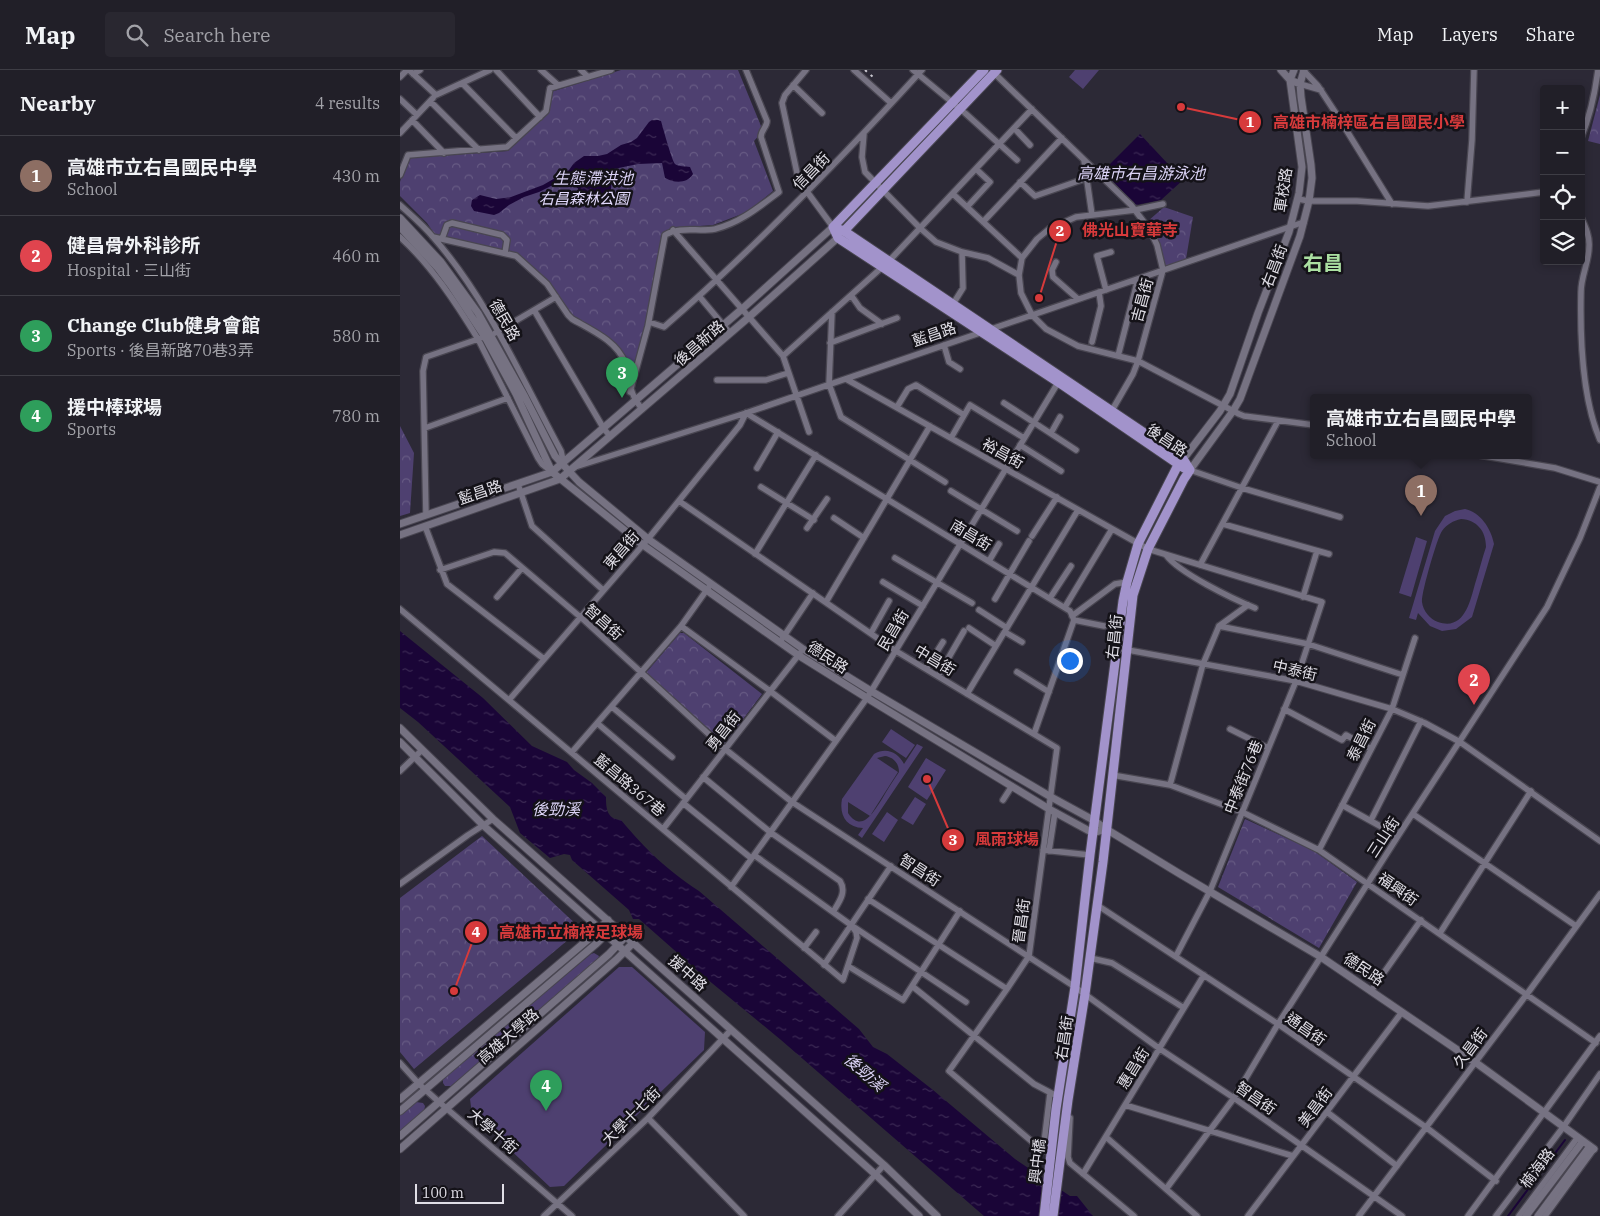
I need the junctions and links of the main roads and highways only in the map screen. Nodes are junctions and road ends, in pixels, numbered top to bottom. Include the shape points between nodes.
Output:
1 (984, 70) edge
2 (994, 71) edge
3 (841, 235) junction
4 (886, 264) junction
5 (986, 331) junction
6 (1181, 462) junction
7 (1190, 470) joint
8 (1056, 1109) joint
9 (1066, 1112) joint
10 (1044, 1216) edge
11 (1053, 1216) edge

1 - 3 main road via 833,227
2 - 3 main road
3 - 4 main road, 後昌路
4 - 5 main road, 後昌路
4 - 5 main road, 後昌路 via 953,304
5 - 6 main road, 後昌路
6 - 7 main road, 後昌路
6 - 8 main road, 右昌街 via 1138,544 1127,582 1075,986 1054,1095
7 - 9 main road, 右昌街 via 1148,549 1133,595 1097,904
8 - 10 main road, 興中橋
9 - 11 main road, 興中橋

